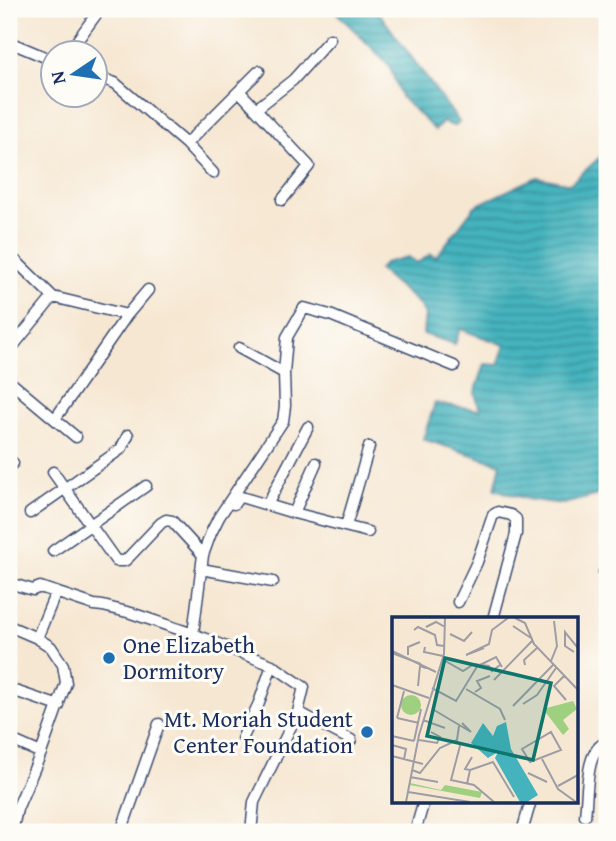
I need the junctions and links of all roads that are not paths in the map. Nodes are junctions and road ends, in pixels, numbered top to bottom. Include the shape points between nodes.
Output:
1 (100, 9) edge
2 (79, 38) edge
3 (330, 39) dead end
4 (9, 42) edge
5 (38, 54) edge
6 (259, 71) dead end
7 (108, 81) edge
8 (240, 92) junction
9 (256, 109) junction
10 (186, 144) junction
11 (213, 173) dead end
12 (282, 200) dead end
13 (17, 262) dead end
14 (148, 290) dead end
15 (53, 297) junction
16 (127, 315) junction
17 (239, 348) dead end
18 (9, 351) edge
19 (454, 366) dead end
20 (284, 373) junction
21 (9, 381) edge
22 (55, 419) junction
23 (307, 427) dead end
24 (128, 435) dead end
25 (76, 437) dead end
26 (369, 447) dead end
27 (9, 460) edge
28 (316, 463) dead end
29 (9, 467) edge
30 (53, 472) dead end
31 (146, 486) dead end
32 (64, 489) junction
33 (267, 505) junction
34 (30, 513) dead end
35 (294, 513) junction
36 (90, 525) junction
37 (214, 525) junction
38 (346, 526) junction
39 (368, 532) dead end
40 (53, 551) dead end
41 (203, 555) junction
42 (201, 569) junction
43 (273, 582) dead end
44 (9, 583) edge
45 (56, 592) junction
46 (458, 602) dead end
47 (493, 617) edge
48 (9, 626) edge
49 (193, 634) junction
50 (37, 638) junction
51 (272, 664) junction
52 (9, 689) edge
53 (59, 706) junction
54 (298, 712) junction
55 (159, 724) dead end
56 (243, 737) dead end
57 (9, 739) edge
58 (351, 740) dead end
59 (607, 742) edge
60 (41, 753) junction
61 (424, 802) edge
62 (529, 802) edge
63 (585, 816) dead end
64 (12, 832) edge
65 (121, 832) edge
66 (251, 832) edge
67 (415, 832) edge
68 (522, 832) edge

1 - 2 street
3 - 9 street via 293,80
4 - 5 street
6 - 8 street
7 - 10 street
8 - 9 street
8 - 10 street
9 - 12 street via 309,166
10 - 11 street
13 - 15 street
14 - 16 street
15 - 16 street
15 - 18 street
16 - 22 street
17 - 20 street
19 - 20 street via 304,308 288,337
20 - 37 street via 283,421
21 - 22 street
22 - 25 street
23 - 33 street
24 - 32 street via 121,449
26 - 38 street
27 - 29 street via 13,463
28 - 35 street
30 - 32 street
31 - 36 street
32 - 34 street
32 - 36 street
33 - 35 street
33 - 37 street via 240,497
35 - 38 street
36 - 40 street
36 - 41 street via 116,561 128,559 166,520
37 - 41 street
38 - 39 street
41 - 42 street
42 - 43 street
42 - 49 street
44 - 45 street
45 - 49 street
45 - 50 street
46 - 47 street via 493,515 511,515 516,519 516,534
48 - 50 street
49 - 51 street
50 - 53 street via 51,647 62,665 66,682
51 - 54 street via 304,687
51 - 56 street
52 - 53 street
53 - 60 street
54 - 58 street
54 - 66 street via 254,802
55 - 65 street
57 - 60 street
59 - 63 street via 589,766
60 - 64 street
61 - 67 street
62 - 68 street

